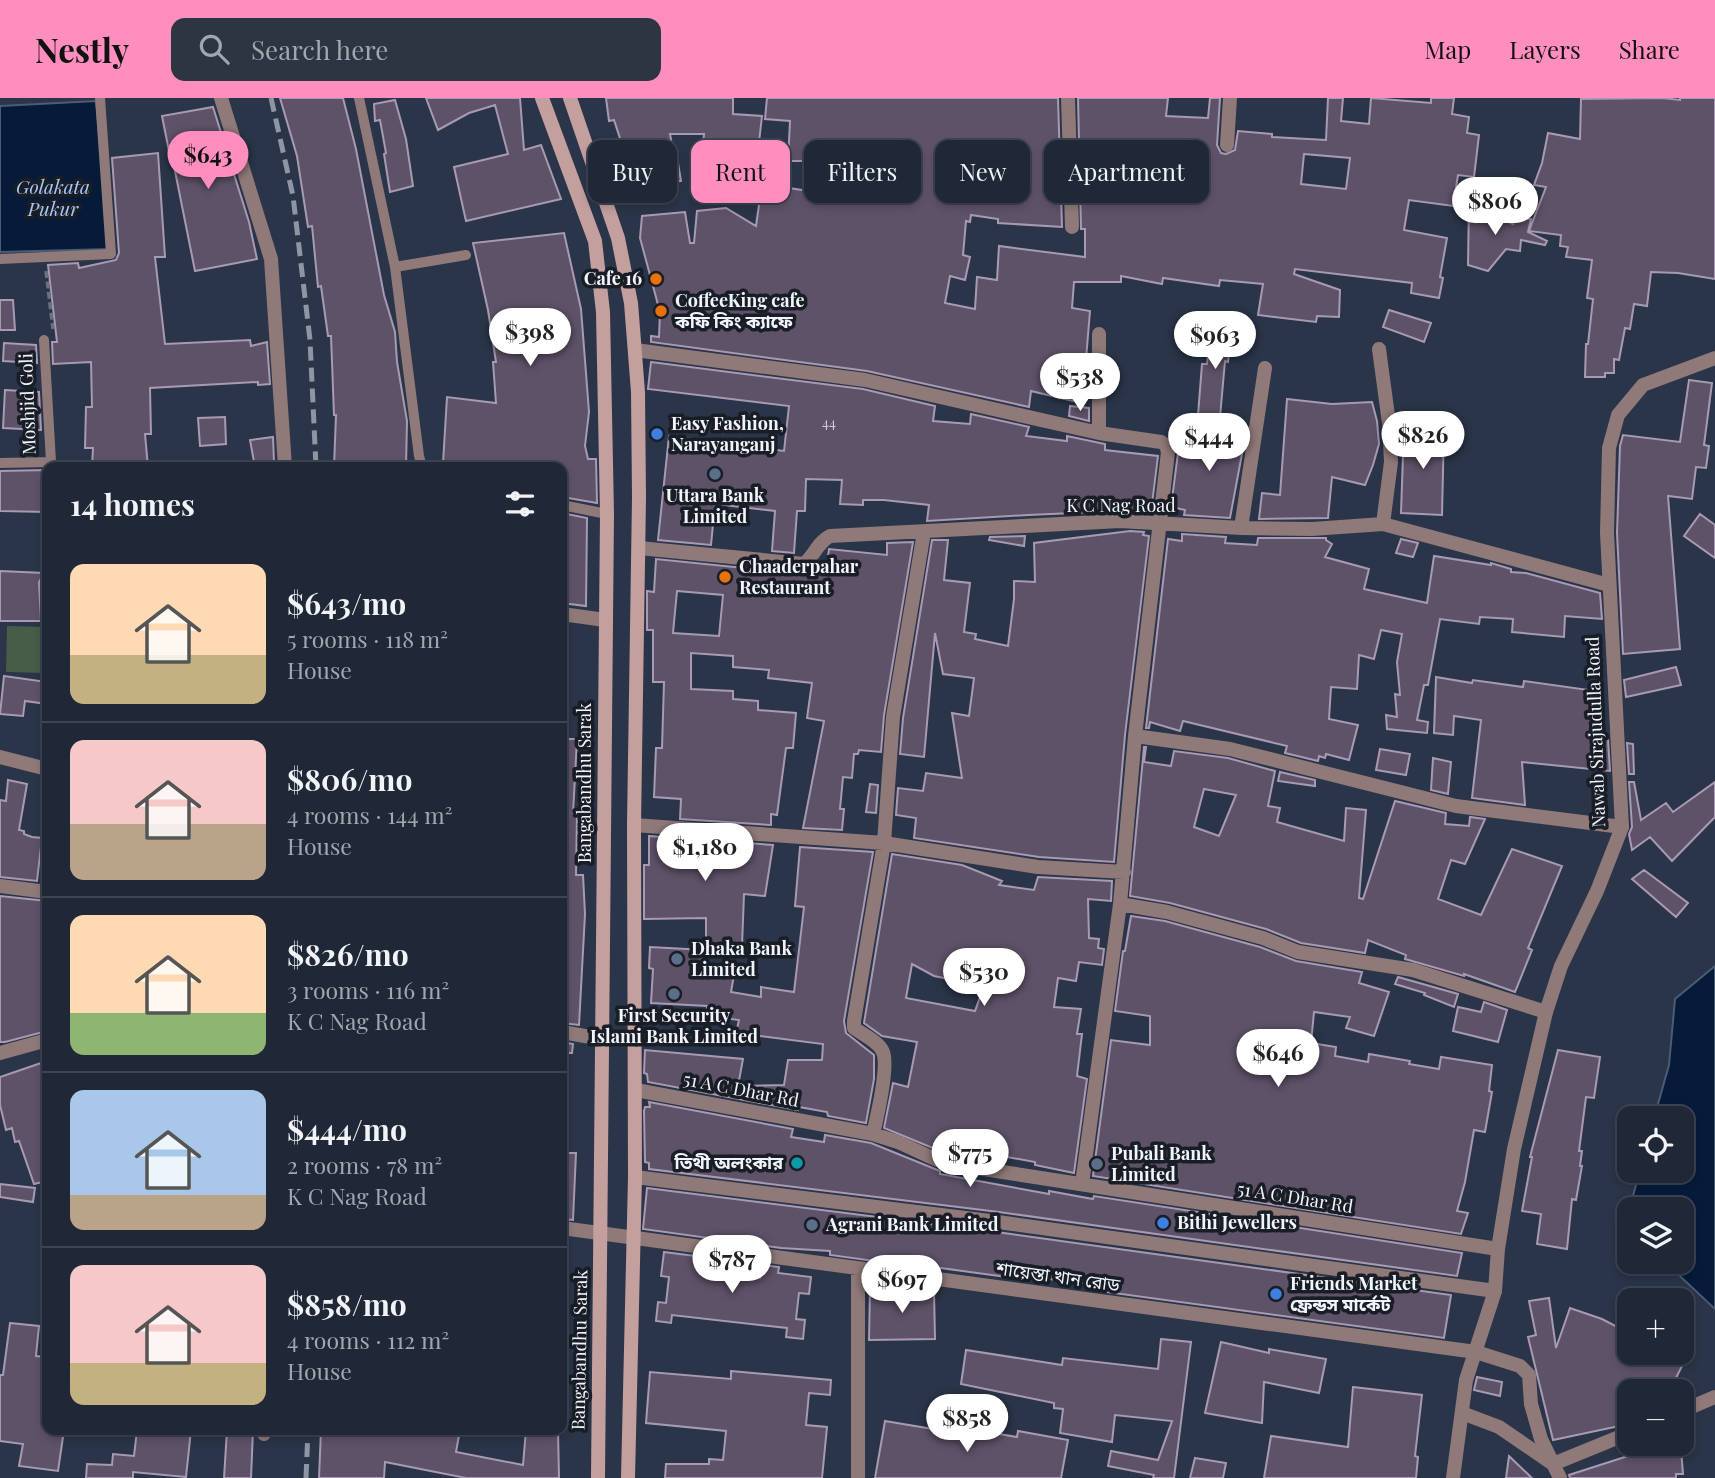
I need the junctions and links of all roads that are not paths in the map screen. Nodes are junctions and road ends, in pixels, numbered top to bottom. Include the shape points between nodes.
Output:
1 (100, 98) edge
2 (221, 98) edge
3 (359, 98) edge
4 (542, 98) edge
5 (570, 98) edge
6 (1068, 98) edge
7 (1230, 98) edge
8 (1227, 145) dead end
9 (1072, 227) dead end
10 (466, 255) dead end
11 (0, 258) edge
12 (396, 267) junction
13 (1099, 334) dead end
14 (44, 340) road end
15 (1379, 349) dead end
16 (635, 350) junction
17 (1715, 358) edge
18 (1265, 368) dead end
19 (1099, 433) junction
20 (50, 462) edge
21 (285, 462) edge
22 (421, 462) edge
23 (0, 463) edge
24 (42, 464) edge
25 (567, 506) edge
26 (607, 514) junction
27 (1158, 524) junction
28 (1383, 524) junction
29 (1241, 528) junction
30 (924, 532) junction
31 (639, 548) junction
32 (1609, 585) junction
33 (567, 615) edge
34 (606, 620) junction
35 (1135, 736) junction
36 (0, 757) edge
37 (42, 768) edge
38 (634, 825) junction
39 (1622, 827) junction
40 (884, 843) junction
41 (1124, 872) junction
42 (0, 886) edge
43 (42, 891) edge
44 (1120, 904) junction
45 (1546, 1012) junction
46 (567, 1033) edge
47 (602, 1039) junction
48 (42, 1042) edge
49 (0, 1054) edge
50 (636, 1090) junction
51 (873, 1134) junction
52 (635, 1177) junction
53 (1082, 1184) junction
54 (567, 1229) edge
55 (600, 1234) junction
56 (635, 1240) junction
57 (1498, 1249) junction
58 (858, 1270) junction
59 (1495, 1291) junction
60 (1476, 1352) junction
61 (1715, 1397) edge
62 (1694, 1406) edge
63 (1462, 1413) junction
64 (1617, 1440) edge
65 (1557, 1474) edge
66 (598, 1478) edge
67 (628, 1478) edge
68 (858, 1478) edge
69 (1453, 1478) edge

1 - 11 lane via 111,254
2 - 21 street via 271,259
3 - 12 lane
4 - 26 main road, Bangabandhu Sarak via 599,263
5 - 16 main road via 618,238
6 - 9 street
7 - 8 street
10 - 12 lane
12 - 22 lane
13 - 19 street
14 - 20 lane, Moshjid Goli
15 - 28 street via 1391,462
16 - 19 street via 865,380
16 - 31 main road
17 - 32 street, Nawab Sirajudulla Road via 1643,385 1618,415 1609,448
18 - 29 street
19 - 27 street via 1166,445
23 - 24 lane, Moshjid Goli
25 - 26 lane
26 - 34 main road, Bangabandhu Sarak
27 - 29 street, K C Nag Road
27 - 30 street, K C Nag Road via 1120,521
27 - 35 street
28 - 29 street, K C Nag Road
28 - 32 street, K C Nag Road
30 - 31 street, K C Nag Road via 830,536 804,564
30 - 40 street via 893,716
31 - 38 main road
32 - 39 street, Nawab Sirajudulla Road
33 - 34 street
34 - 47 main road, Bangabandhu Sarak
35 - 39 street via 1230,749 1456,806
35 - 41 street
36 - 37 street
38 - 40 street
38 - 50 main road
39 - 45 street, Nawab Sirajudulla Road via 1561,966
40 - 41 street via 1038,867
40 - 51 street via 854,1021 854,1028 884,1053
41 - 44 street
42 - 43 street
44 - 45 street via 1180,915 1298,952 1413,970
44 - 53 street
45 - 57 street, Nawab Sirajudulla Road via 1519,1121
46 - 47 street
47 - 55 main road, Bangabandhu Sarak
48 - 49 street
50 - 51 street, 51 A C Dhar Rd
50 - 52 main road
51 - 53 street, 51 A C Dhar Rd via 937,1160
52 - 56 main road
52 - 59 street
53 - 57 street, 51 A C Dhar Rd
54 - 55 street, শায়েস্তা খান রোড
55 - 56 street, শায়েস্তা খান রোড
55 - 66 main road, Bangabandhu Sarak
56 - 58 street, শায়েস্তা খান রোড
56 - 67 main road
57 - 59 street, Nawab Sirajudulla Road
58 - 60 street, শায়েস্তা খান রোড
58 - 68 street
59 - 60 street, Nawab Sirajudulla Road
60 - 63 street, Nawab Sirajudulla Road
60 - 65 street via 1520,1366 1529,1375 1531,1404
61 - 62 street
63 - 65 street via 1499,1427
63 - 69 street, Nawab Sirajudulla Road
64 - 65 street

